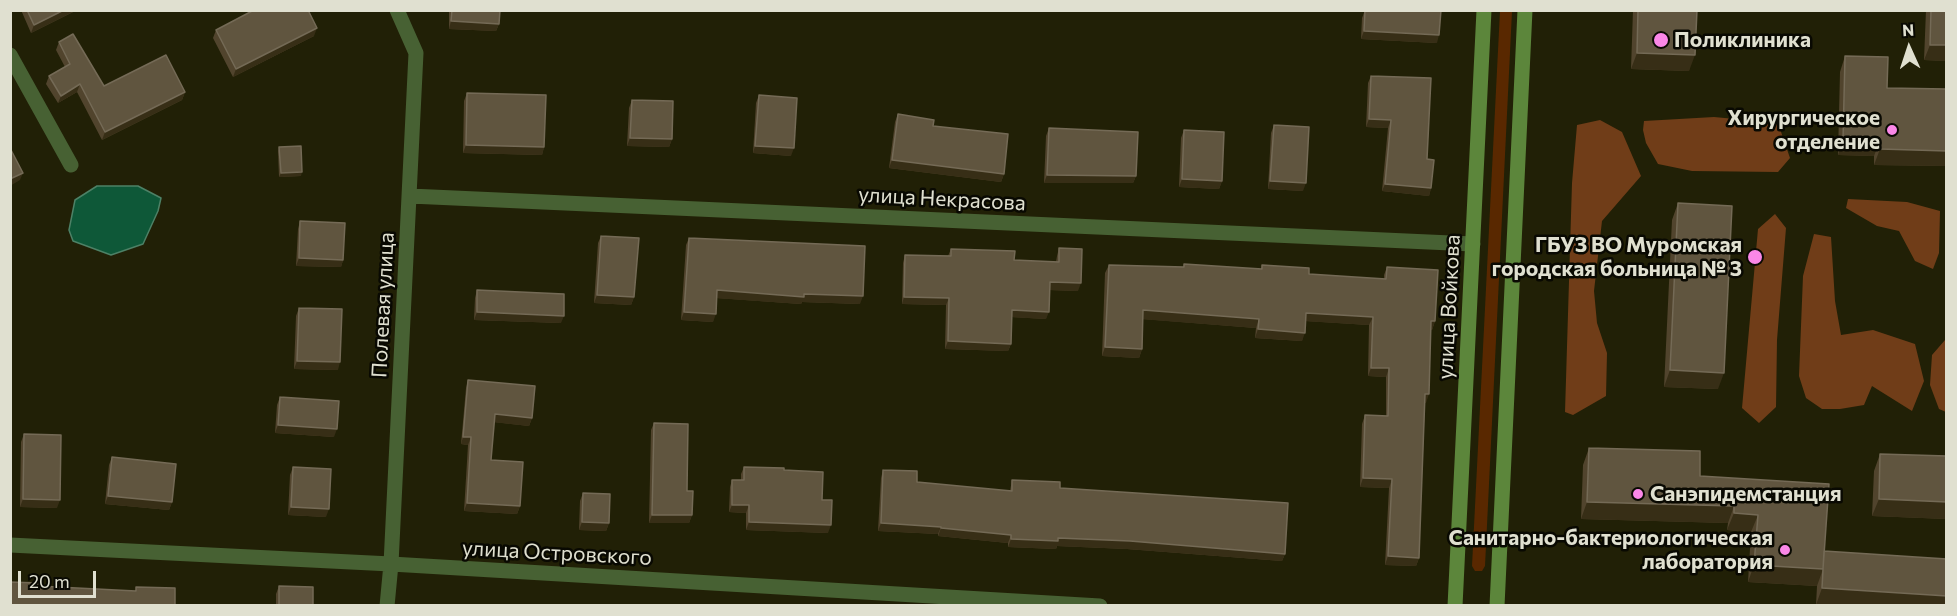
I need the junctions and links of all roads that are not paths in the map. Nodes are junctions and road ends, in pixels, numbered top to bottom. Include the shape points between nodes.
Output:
1 (397, 10) edge
2 (1484, 10) edge
3 (1525, 10) edge
4 (10, 55) edge
5 (71, 165) dead end
6 (410, 196) junction
7 (1473, 244) junction
8 (10, 545) edge
9 (391, 564) junction
10 (387, 606) edge
11 (1100, 606) edge
12 (1455, 606) edge
13 (1497, 606) edge

1 - 6 street, Полевая улица via 416,53
2 - 7 main road, улица Войкова
3 - 13 main road
4 - 5 street
6 - 7 street, улица Некрасова
6 - 9 street, Полевая улица
7 - 12 main road, улица Войкова
8 - 9 street, улица Островского
9 - 10 street, Полевая улица
9 - 11 street, улица Островского

